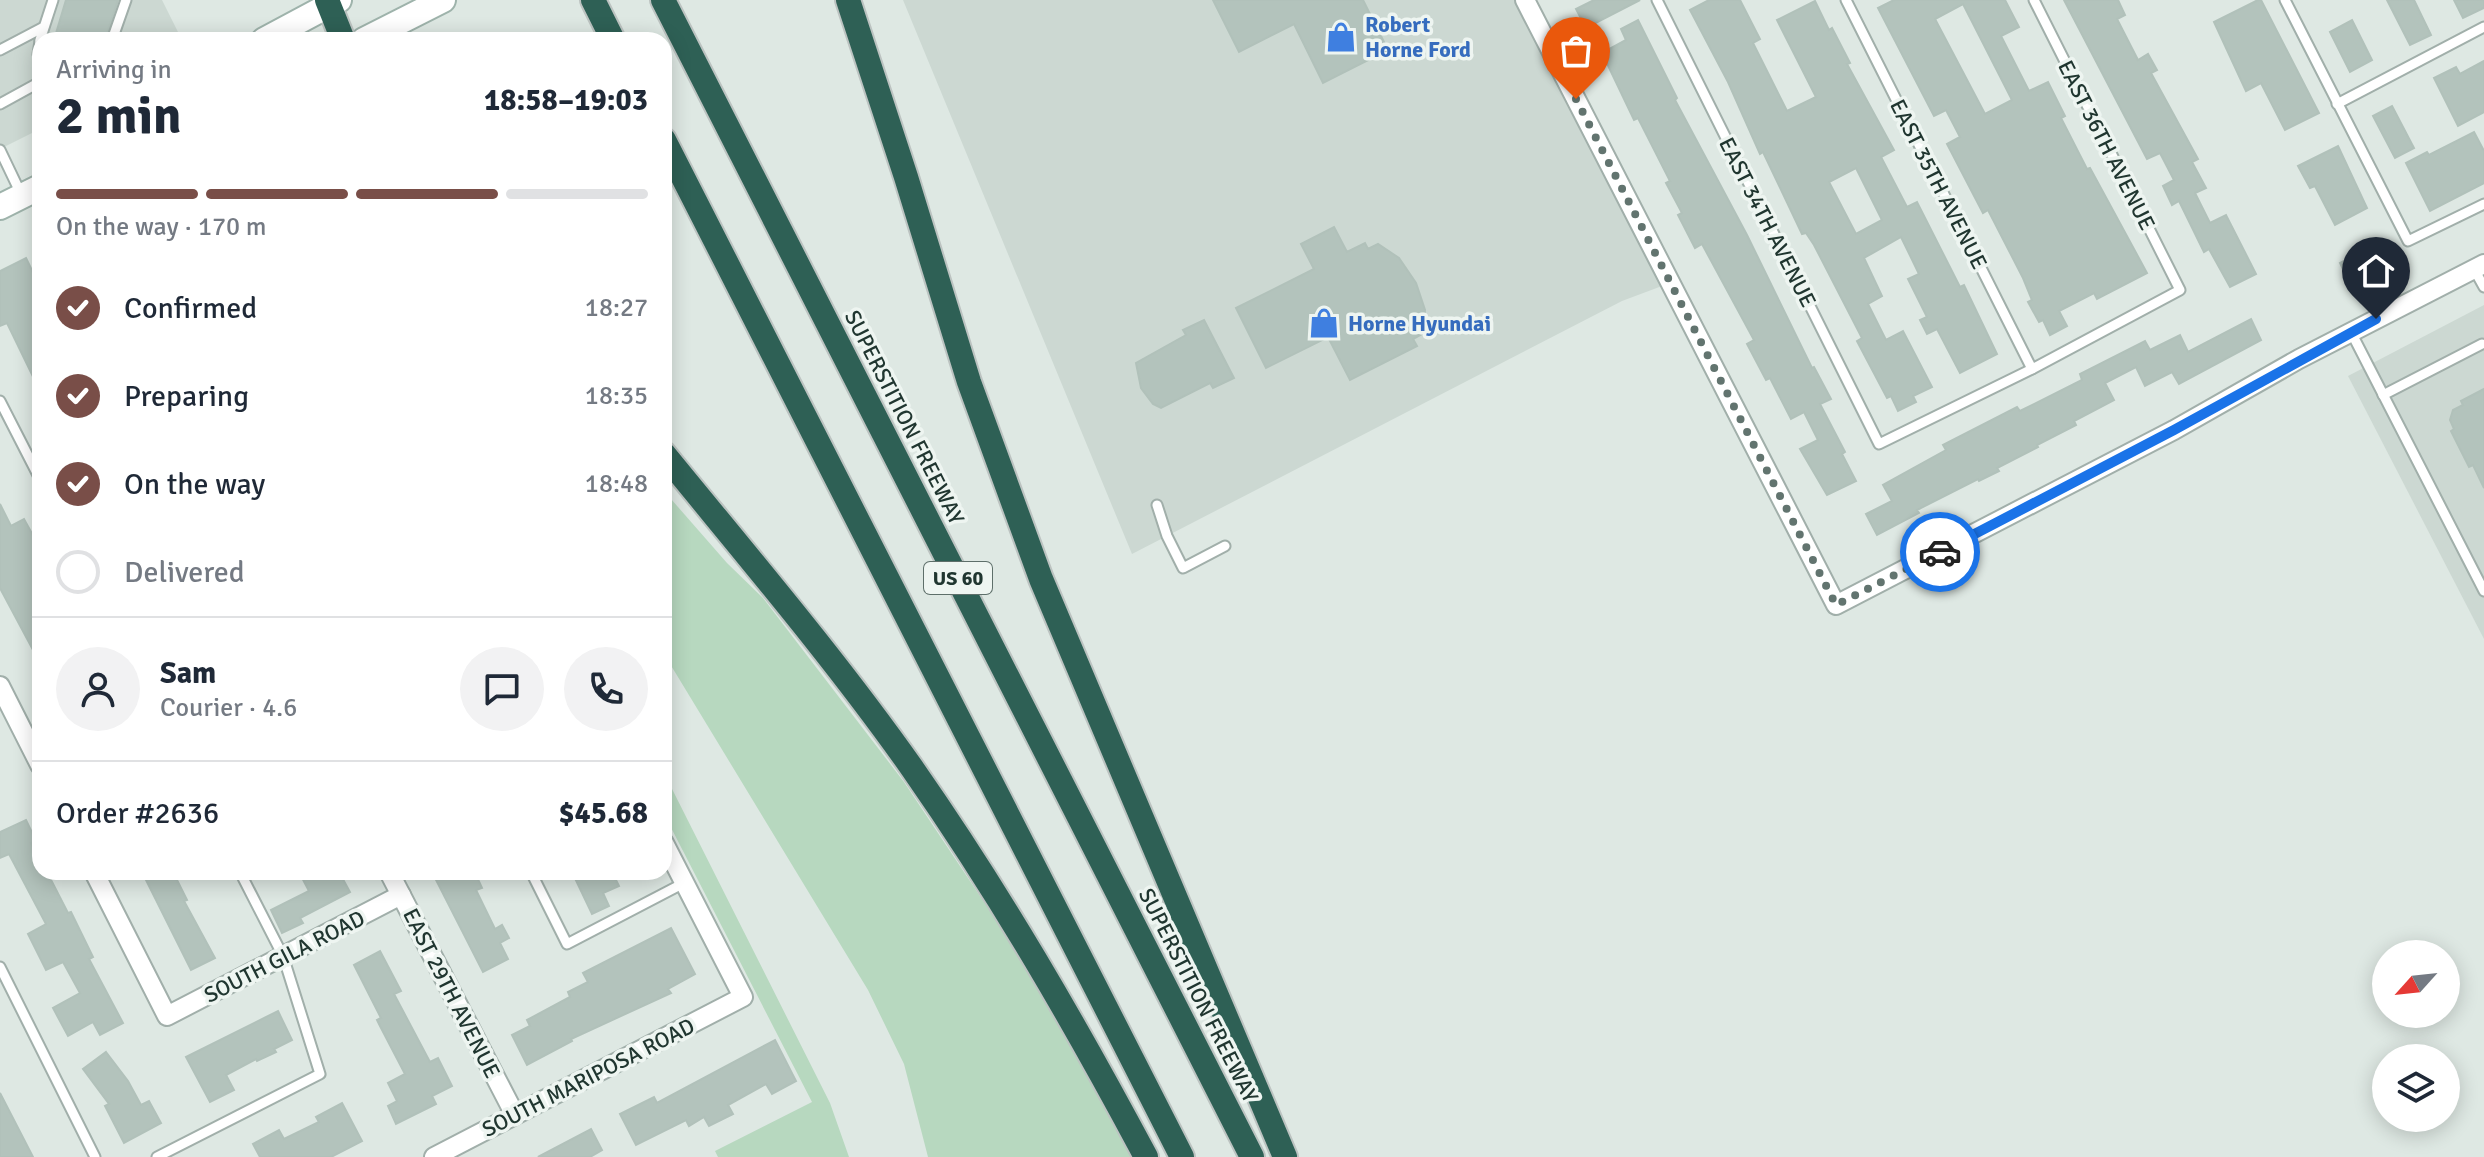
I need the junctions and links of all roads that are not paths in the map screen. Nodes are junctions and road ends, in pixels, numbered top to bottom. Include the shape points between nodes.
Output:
1 (53, 0) edge
2 (126, 0) edge
3 (443, 0) edge
4 (663, 0) edge
5 (848, 0) edge
6 (1525, 0) edge
7 (1657, 0) edge
8 (1846, 0) edge
9 (2034, 0) edge
10 (2285, 0) edge
11 (594, 1) edge
12 (331, 2) edge
13 (2484, 27) edge
14 (42, 28) junction
15 (34, 32) edge
16 (41, 32) edge
17 (115, 32) edge
18 (278, 32) edge
19 (340, 32) edge
20 (380, 32) edge
21 (609, 32) edge
22 (32, 33) edge
23 (0, 50) edge
24 (32, 86) edge
25 (0, 104) edge
26 (2337, 104) junction
27 (0, 150) edge
28 (672, 156) edge
29 (31, 191) edge
30 (2484, 204) edge
31 (0, 207) edge
32 (2479, 266) edge
33 (2484, 287) edge
34 (2351, 332) junction
35 (2482, 344) dead end
36 (2032, 369) junction
37 (2383, 395) junction
38 (0, 401) edge
39 (32, 463) edge
40 (672, 464) edge
41 (1157, 505) dead end
42 (1225, 546) dead end
43 (2483, 588) edge
44 (0, 686) edge
45 (32, 749) edge
46 (672, 859) edge
47 (98, 880) edge
48 (244, 880) edge
49 (393, 880) edge
50 (535, 880) edge
51 (684, 883) junction
52 (401, 895) junction
53 (283, 956) junction
54 (0, 967) edge
55 (515, 1115) junction
56 (95, 1157) edge
57 (157, 1157) edge
58 (434, 1157) edge
59 (1146, 1157) edge
60 (1182, 1157) edge
61 (1252, 1157) edge
62 (1285, 1157) edge

1 - 14 lane
2 - 17 lane
3 - 20 main road
4 - 61 highway, SUPERSTITION FREEWAY / US 60
5 - 62 highway via 969,382 1041,579
6 - 34 street via 1836,605
7 - 36 lane, EAST 34TH AVENUE via 1879,444
8 - 36 lane, EAST 35TH AVENUE
9 - 36 lane, EAST 36TH AVENUE via 2180,290
10 - 26 lane
11 - 21 highway
12 - 18 main road
12 - 19 highway
13 - 26 lane
14 - 15 lane
14 - 16 lane
22 - 23 lane
24 - 25 lane
26 - 30 lane via 2408,241
27 - 29 lane
28 - 60 highway, US 60
29 - 31 main road
32 - 33 lane
32 - 34 street
34 - 37 lane
35 - 37 lane
37 - 43 lane
38 - 39 lane
40 - 59 highway via 911,767 997,894
41 - 42 lane via 1183,568
44 - 45 street
46 - 51 street
47 - 53 street, SOUTH GILA ROAD via 167,1016
48 - 53 lane
49 - 52 street, EAST 29TH AVENUE
50 - 51 lane via 567,944
51 - 55 street, SOUTH MARIPOSA ROAD via 743,997
52 - 53 street, SOUTH GILA ROAD
52 - 55 street, EAST 29TH AVENUE
53 - 57 lane via 320,1074
54 - 56 lane
55 - 58 street, SOUTH MARIPOSA ROAD

